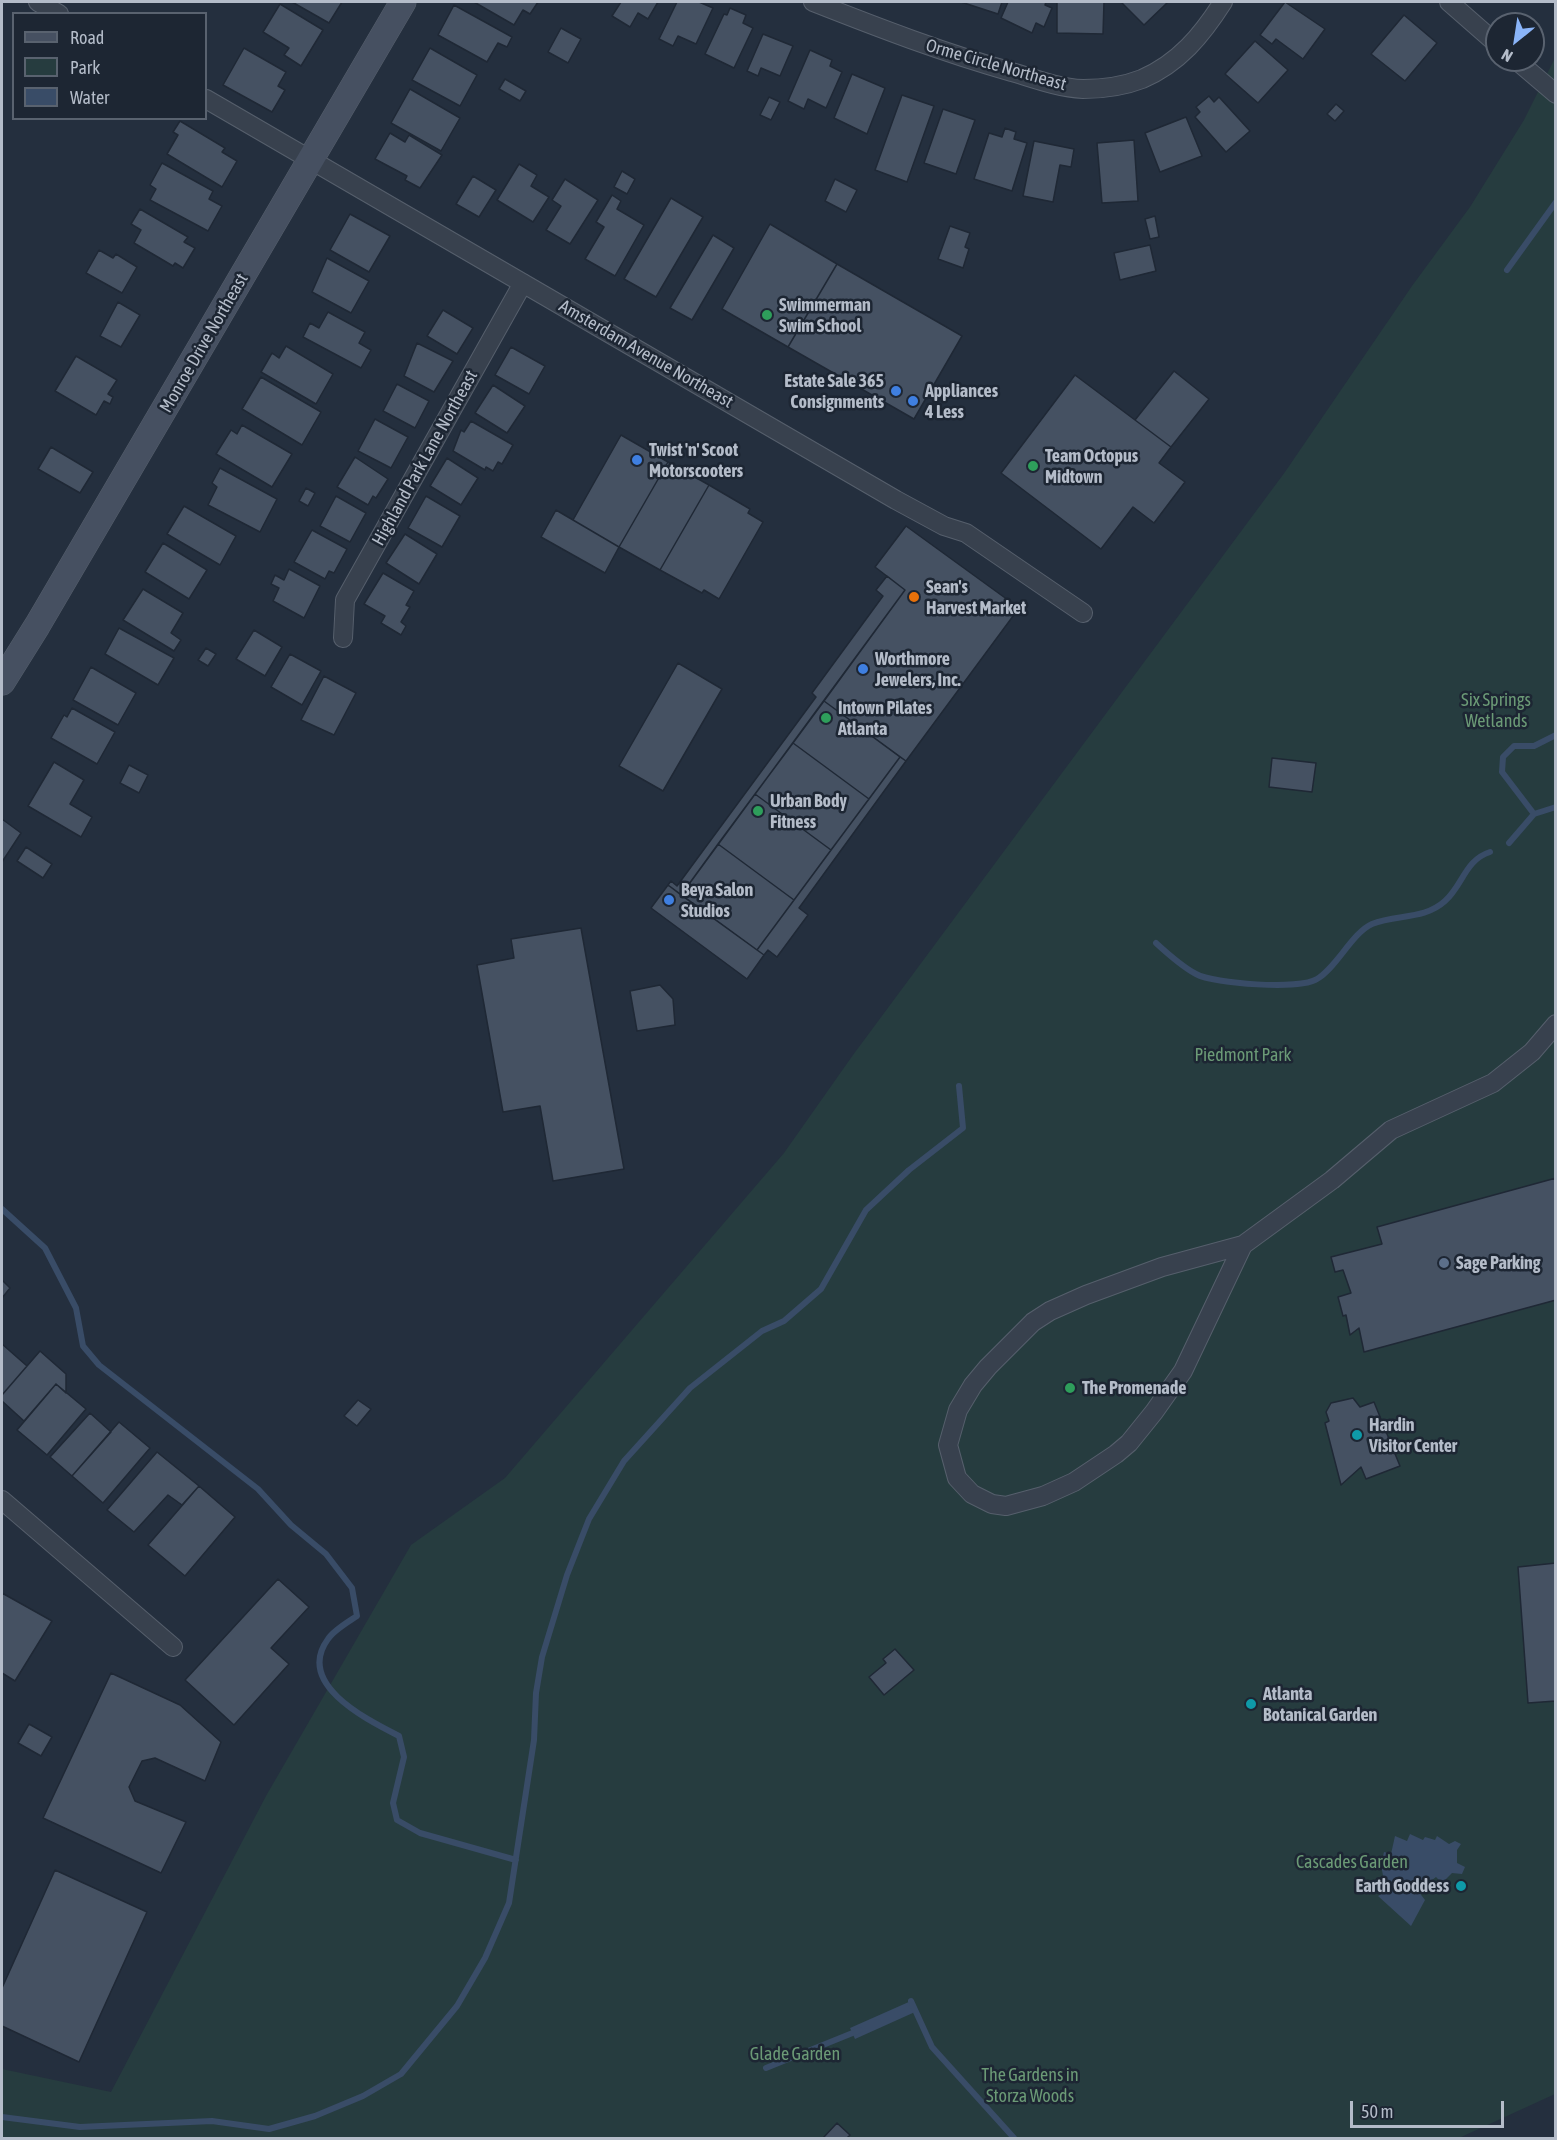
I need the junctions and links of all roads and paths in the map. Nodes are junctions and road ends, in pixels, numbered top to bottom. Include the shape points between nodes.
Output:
1 (38, 2) edge
2 (402, 2) edge
3 (813, 2) edge
4 (1223, 2) edge
5 (1449, 2) edge
6 (55, 12) edge
7 (1485, 33) edge
8 (1530, 72) edge
9 (1556, 94) edge
10 (207, 100) edge
11 (311, 159) junction
12 (523, 283) junction
13 (1083, 613) dead end
14 (343, 638) dead end
15 (2, 682) edge
16 (1556, 1024) edge
17 (1243, 1245) junction
18 (2, 1500) edge
19 (173, 1647) dead end

1 - 6 street
2 - 11 main road, Monroe Drive Northeast
3 - 4 street, Orme Circle Northeast via 963,59 1083,88 1140,80 1167,66 1192,46
5 - 7 street
8 - 9 street
10 - 11 street, Amsterdam Avenue Northeast
11 - 12 street, Amsterdam Avenue Northeast
11 - 15 main road, Monroe Drive Northeast
12 - 13 street, Amsterdam Avenue Northeast via 923,515 966,532
12 - 14 street, Highland Park Lane Northeast via 345,600
16 - 17 street via 1532,1052 1493,1083 1391,1130 1332,1180
17 - 17 street via 1162,1267 1050,1311 1033,1322 988,1367 958,1410 948,1445 957,1478 972,1494 1006,1506 1074,1482 1122,1449 1183,1371
18 - 19 street

